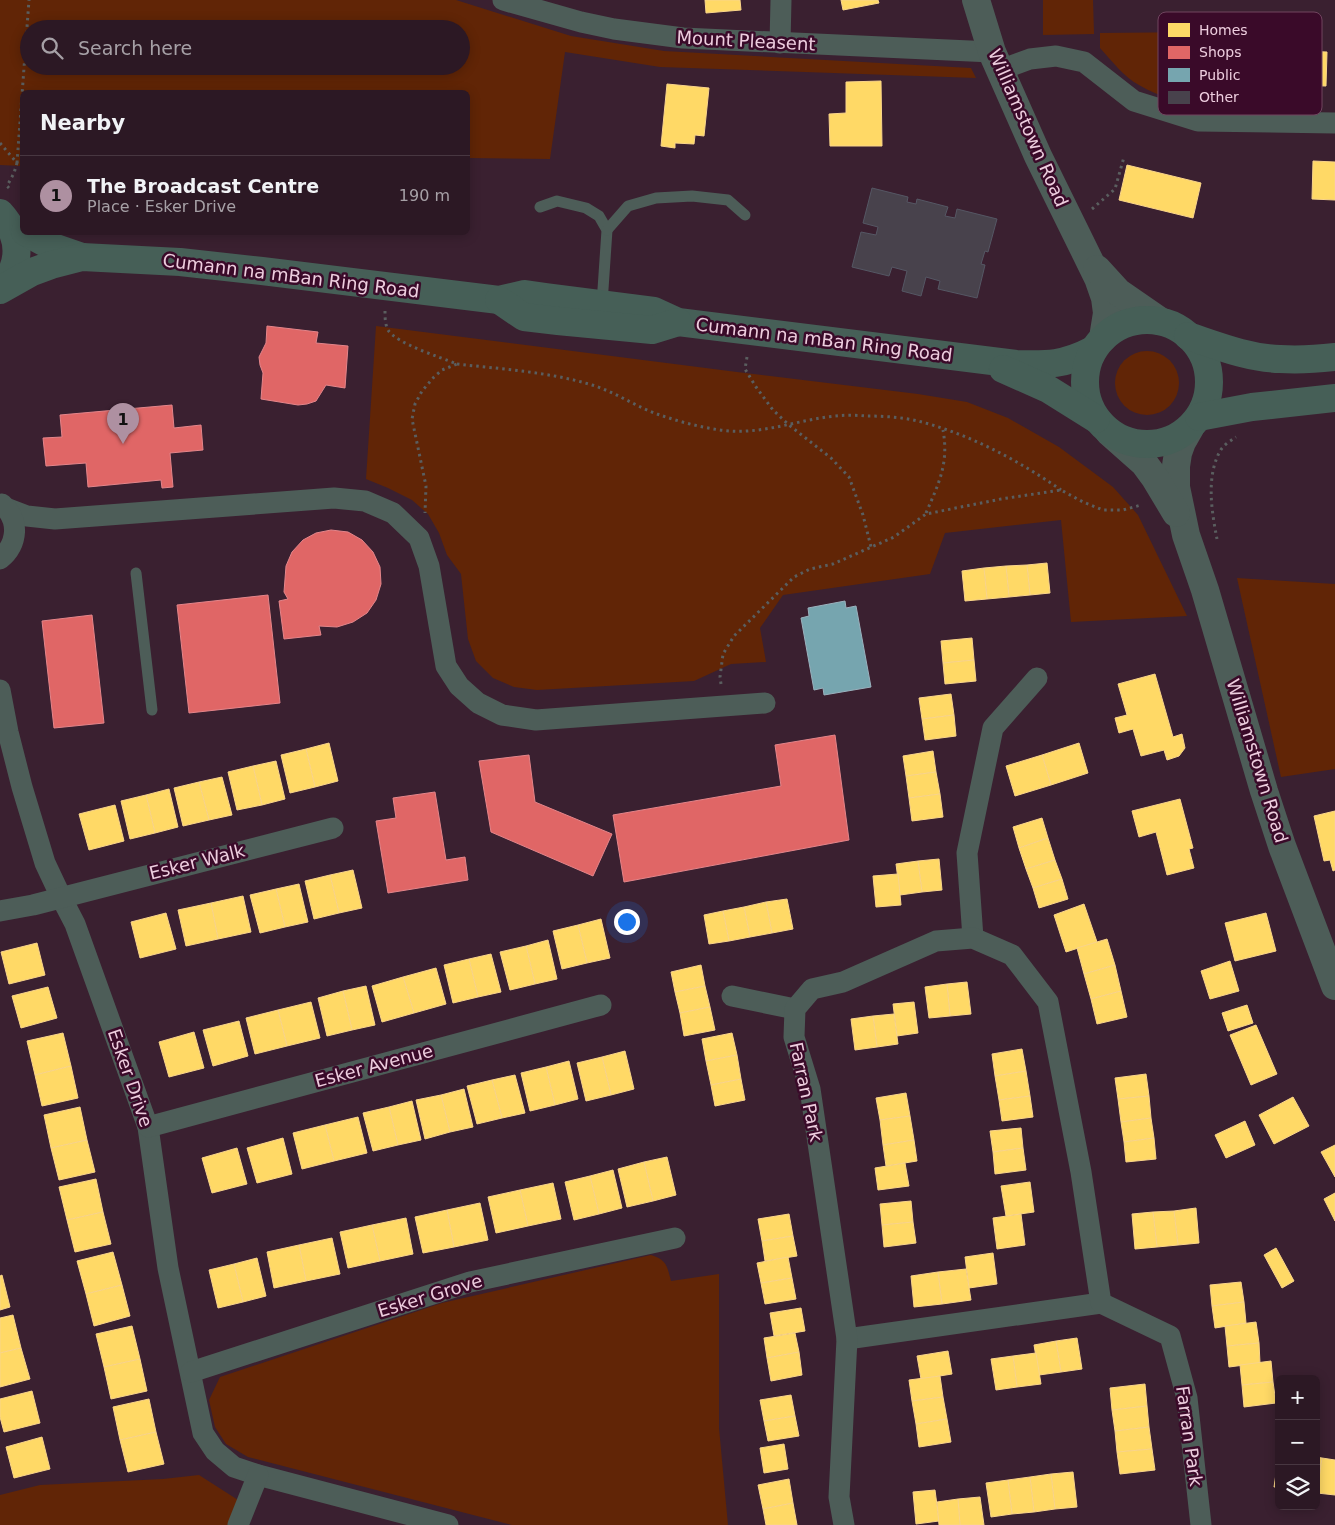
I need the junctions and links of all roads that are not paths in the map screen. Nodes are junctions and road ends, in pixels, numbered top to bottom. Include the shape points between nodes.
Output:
1 (503, 0) edge
2 (781, 0) edge
3 (976, 0) edge
4 (780, 43) junction
5 (996, 61) junction
6 (1158, 108) edge
7 (1179, 115) edge
8 (1335, 123) edge
9 (540, 207) dead end
10 (0, 212) edge
11 (746, 215) dead end
12 (20, 229) edge
13 (607, 230) junction
14 (30, 235) edge
15 (1086, 254) junction
16 (82, 257) junction
17 (0, 290) edge
18 (499, 300) junction
19 (602, 304) junction
20 (1160, 321) junction
21 (678, 322) junction
22 (1188, 336) junction
23 (1098, 344) junction
24 (1335, 357) edge
25 (969, 359) junction
26 (1335, 398) edge
27 (1194, 422) junction
28 (1103, 425) junction
29 (3, 505) edge
30 (55, 519) junction
31 (1186, 535) junction
32 (6, 552) edge
33 (136, 573) dead end
34 (0, 574) edge
35 (1037, 678) dead end
36 (0, 690) edge
37 (764, 703) dead end
38 (152, 710) dead end
39 (333, 828) dead end
40 (61, 897) junction
41 (0, 911) edge
42 (973, 938) junction
43 (1335, 986) edge
44 (732, 996) dead end
45 (601, 1005) dead end
46 (795, 1009) junction
47 (148, 1127) junction
48 (675, 1238) dead end
49 (1101, 1303) junction
50 (847, 1339) junction
51 (191, 1372) junction
52 (258, 1475) junction
53 (238, 1525) edge
54 (448, 1525) edge
55 (844, 1525) edge
56 (1201, 1525) edge

1 - 4 street, Mount Pleasent via 630,32
2 - 4 street
3 - 5 street, Williamstown Road
4 - 5 street, Mount Pleasent
5 - 6 street via 1056,56 1084,62 1134,101
5 - 15 street, Williamstown Road
7 - 8 street via 1198,121
9 - 13 lane via 557,201 586,208 599,216
10 - 12 main road, Cumann na mBan Ring Road
10 - 17 main road via 15,236 17,251 8,280
11 - 13 lane via 728,200 692,196 656,198 628,206
13 - 19 lane
14 - 16 main road, Cumann na mBan Ring Road
15 - 20 street, Williamstown Road via 1118,292
15 - 23 street, Williamstown Road via 1098,278 1107,313
16 - 17 main road, Cumann na mBan Ring Road via 32,272
16 - 18 main road, Cumann na mBan Ring Road via 189,263
18 - 19 main road, Cumann na mBan Ring Road via 525,294
18 - 21 main road, Cumann na mBan Ring Road via 524,317 652,330
19 - 21 main road, Cumann na mBan Ring Road via 654,311
20 - 22 main road
20 - 23 main road via 1140,320 1120,326
21 - 25 main road, Cumann na mBan Ring Road
22 - 24 main road via 1257,356 1280,359
22 - 27 main road via 1198,347 1209,374 1206,403
23 - 25 main road, Cumann na mBan Ring Road via 1071,360 1054,364
23 - 28 main road via 1086,367 1084,385 1088,403
25 - 28 main road, Cumann na mBan Ring Road via 1031,380
26 - 27 main road via 1252,408
27 - 28 main road via 1175,438 1159,444 1124,440
27 - 31 street via 1182,442 1176,466 1176,487
28 - 31 street via 1144,463
29 - 30 street via 27,516
29 - 32 street via 15,525 15,535
30 - 32 street via 31,531
30 - 37 street via 334,498 365,501 393,513 419,538 429,566 446,666 459,686 478,704 502,715 536,720
31 - 43 street, Williamstown Road via 1270,810
32 - 34 street
33 - 38 lane
35 - 42 street via 993,728 966,853
36 - 40 street, Esker Drive via 22,787 45,863
39 - 40 street, Esker Walk
40 - 41 street, Esker Walk
40 - 47 street, Esker Drive via 76,924
42 - 46 street via 936,940 843,982 812,989
42 - 49 street via 1012,955 1048,1002 1081,1172
44 - 46 street
45 - 47 street, Esker Avenue
46 - 50 street, Farran Park via 794,1037 810,1089
47 - 51 street, Esker Drive via 168,1268
48 - 51 street, Esker Grove via 470,1282
49 - 50 street
49 - 56 street, Farran Park via 1170,1336 1187,1398
50 - 55 street, Farran Park via 838,1496
51 - 52 street, Esker Drive via 203,1433 215,1451 234,1466
52 - 53 street
52 - 54 street, Esker Drive

